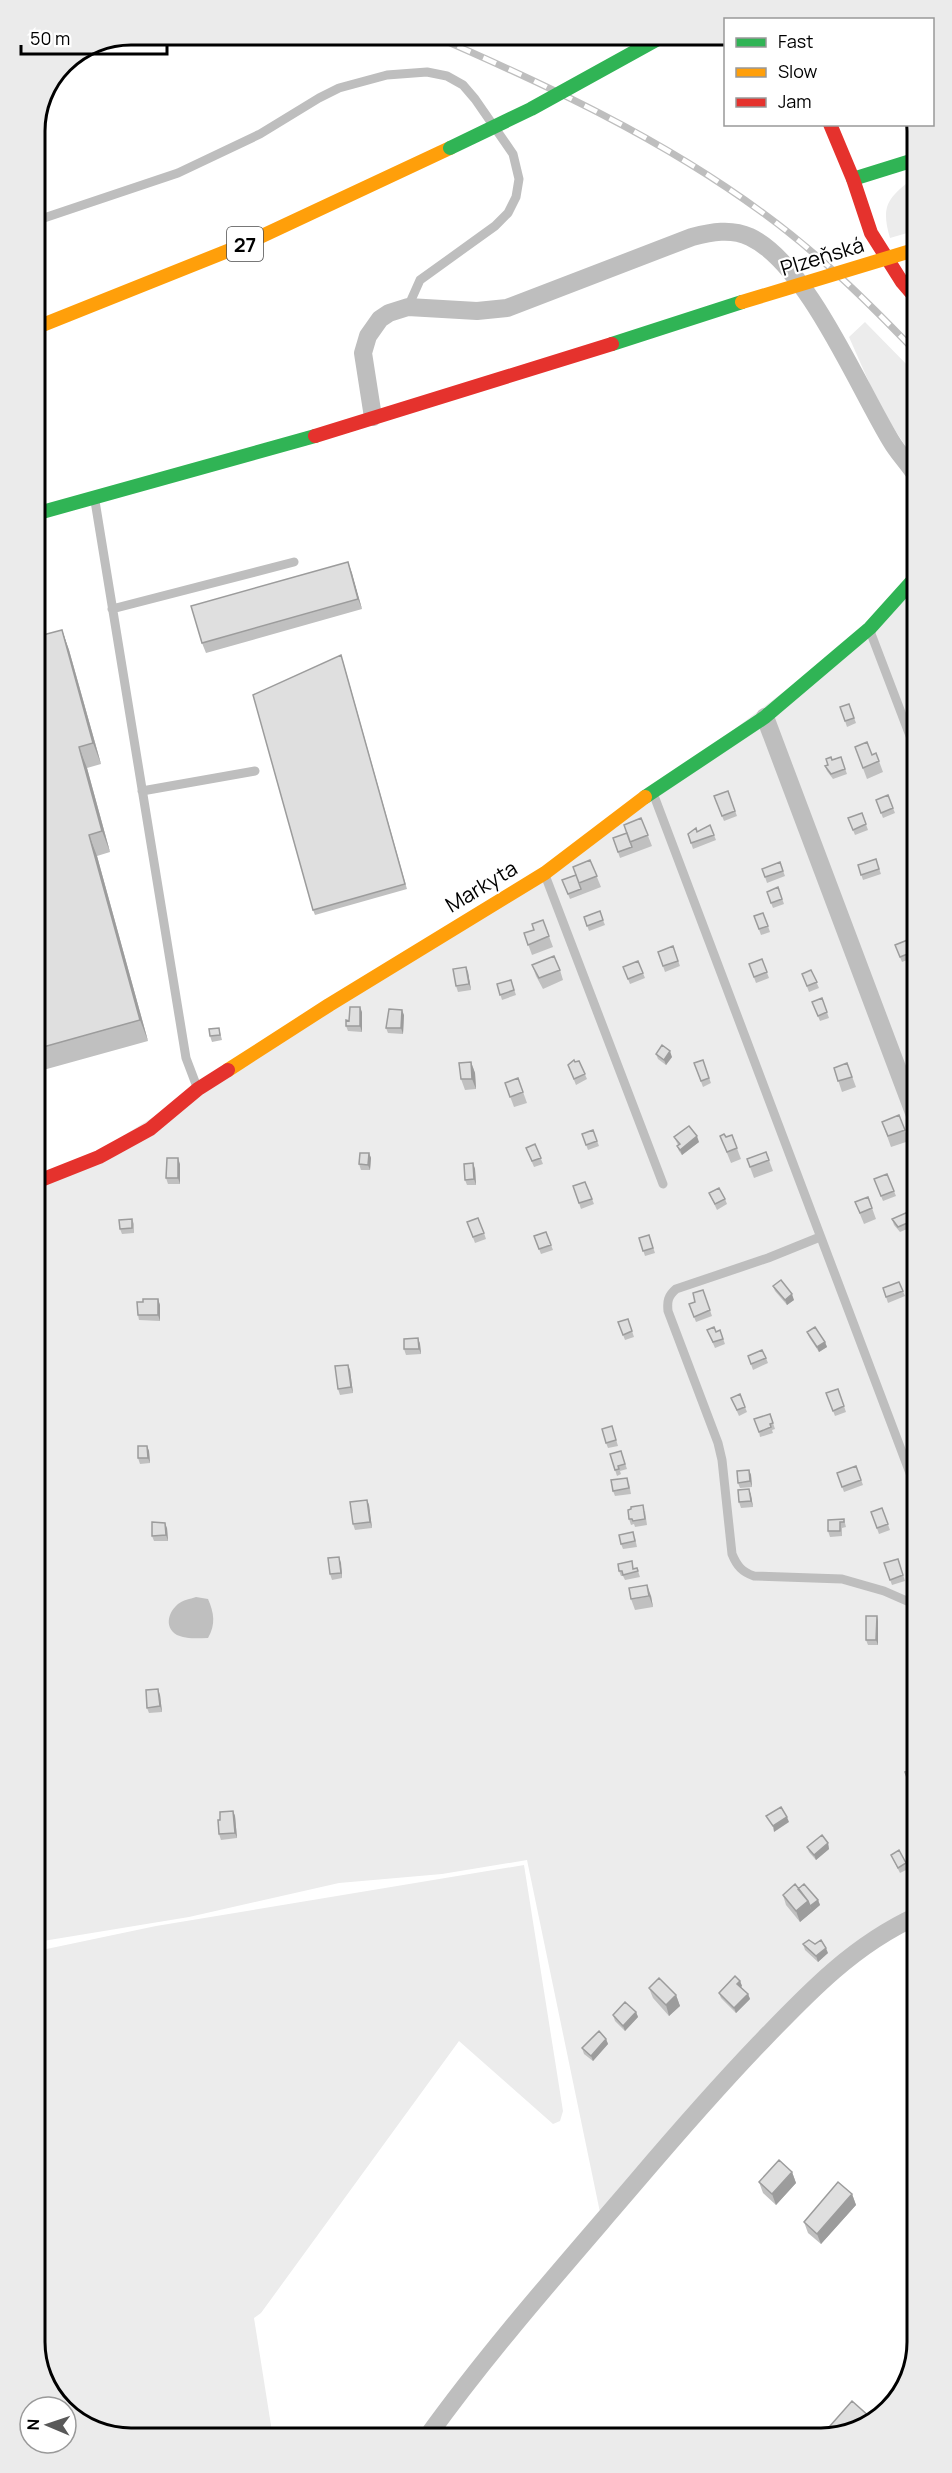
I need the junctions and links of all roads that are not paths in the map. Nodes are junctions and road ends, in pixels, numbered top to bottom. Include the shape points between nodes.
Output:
1 (647, 45) edge
2 (831, 126) edge
3 (907, 162) edge
4 (853, 179) junction
5 (45, 218) edge
6 (907, 252) edge
7 (907, 288) edge
8 (408, 307) junction
9 (45, 324) edge
10 (373, 417) junction
11 (907, 463) edge
12 (94, 499) junction
13 (45, 511) edge
14 (294, 562) dead end
15 (907, 587) edge
16 (112, 609) junction
17 (870, 628) junction
18 (765, 717) junction
19 (907, 727) edge
20 (255, 771) dead end
21 (142, 791) junction
22 (652, 792) junction
23 (545, 873) junction
24 (198, 1089) junction
25 (907, 1094) edge
26 (45, 1178) edge
27 (663, 1184) dead end
28 (820, 1237) junction
29 (907, 1465) edge
30 (907, 1601) edge
31 (907, 1921) edge
32 (434, 2428) edge

1 - 9 main road, 27, bridge via 531,109 349,198 144,287
2 - 4 main road
3 - 4 main road
4 - 7 main road via 871,233
5 - 8 lane via 178,173 251,139 339,88 387,75 427,72 447,76 463,85 475,99 513,154 519,179 516,197 495,226 420,280
6 - 10 main road, Plzeňská, bridge
8 - 10 street via 380,319 364,346
8 - 11 street via 477,311 507,308 712,231 748,236 777,257 816,308
10 - 12 main road, Plzeňská
12 - 13 main road, Plzeňská
12 - 16 lane
14 - 16 lane
15 - 17 main road, Markyta
16 - 21 lane
17 - 18 main road, Markyta
17 - 19 lane
18 - 22 main road, Markyta
18 - 25 street
20 - 21 lane
21 - 24 lane via 186,1058
22 - 23 main road, Markyta
22 - 28 lane
23 - 24 main road, Markyta
23 - 27 lane
24 - 26 main road, Markyta via 150,1129 99,1157
28 - 29 lane
28 - 30 lane via 676,1289 669,1295 668,1311 718,1443 736,1564 744,1573 754,1576 842,1579
31 - 32 street via 837,1966 704,2102 573,2255

